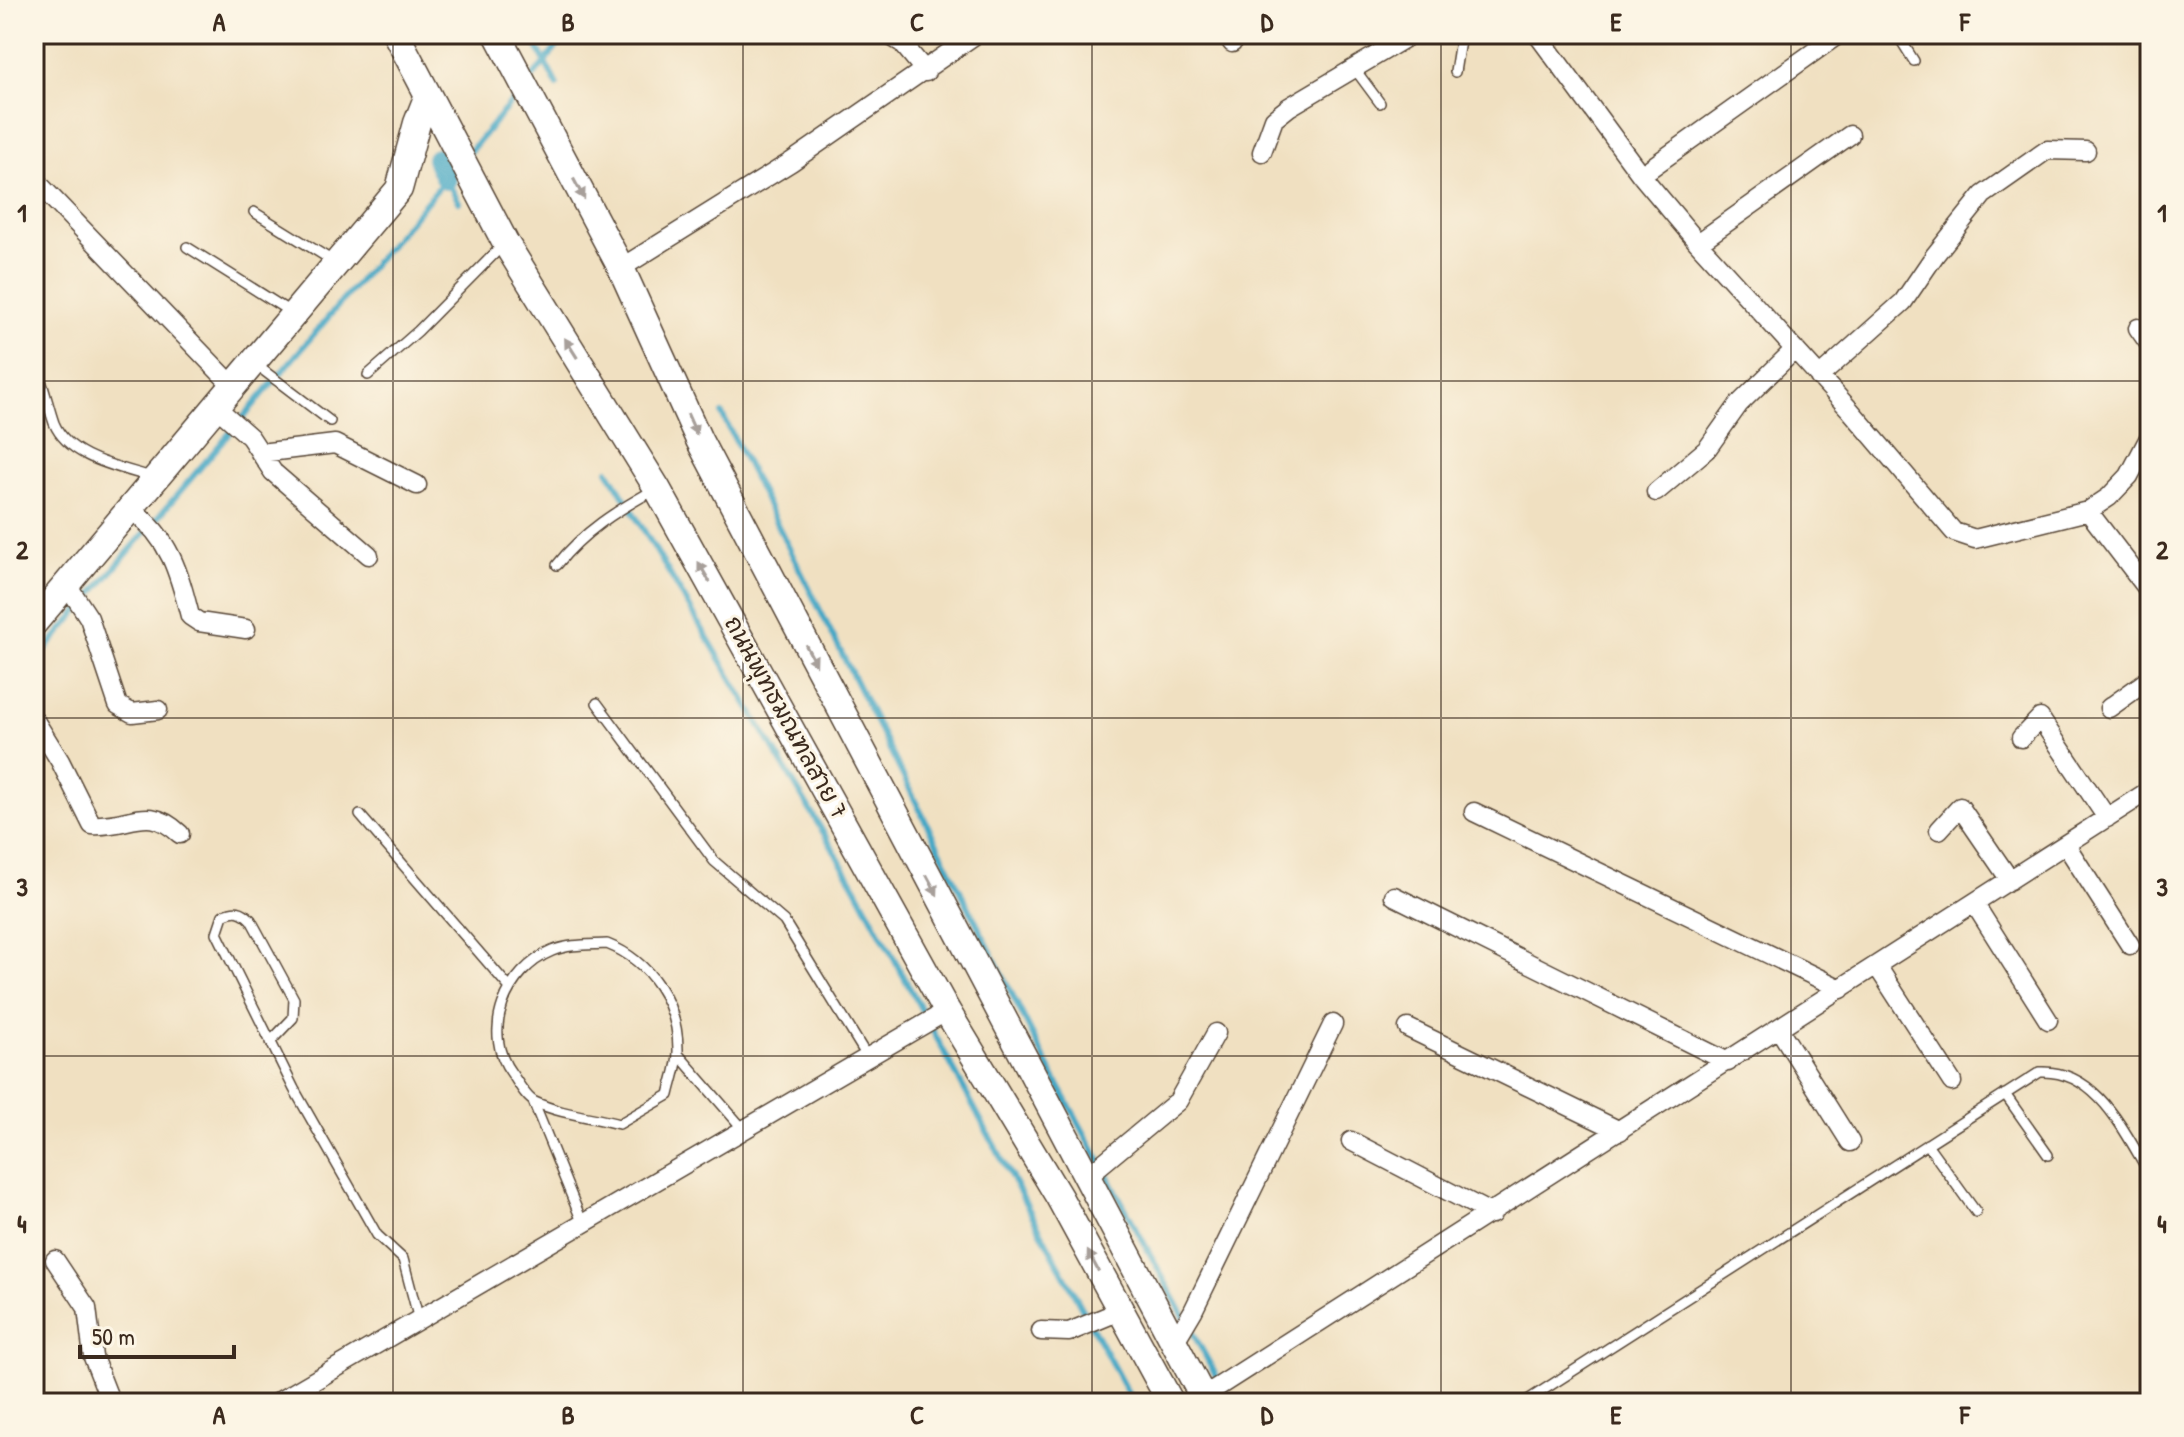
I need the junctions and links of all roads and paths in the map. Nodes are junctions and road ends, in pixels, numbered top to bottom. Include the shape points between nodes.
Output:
1 (396, 34) edge
2 (497, 34) edge
3 (887, 34) edge
4 (976, 34) edge
5 (1412, 34) edge
6 (1461, 34) edge
7 (1537, 34) edge
8 (1839, 34) edge
9 (1897, 34) edge
10 (1914, 61) dead end
11 (1354, 68) junction
12 (926, 72) junction
13 (1455, 72) dead end
14 (428, 95) junction
15 (1380, 103) dead end
16 (1850, 135) dead end
17 (2086, 151) dead end
18 (1262, 152) dead end
19 (1641, 175) junction
20 (34, 179) edge
21 (254, 212) dead end
22 (505, 242) junction
23 (1698, 243) junction
24 (187, 247) dead end
25 (338, 264) junction
26 (621, 268) junction
27 (296, 316) junction
28 (2138, 328) dead end
29 (2150, 345) edge
30 (1793, 351) junction
31 (34, 364) edge
32 (262, 370) junction
33 (368, 375) dead end
34 (1819, 377) junction
35 (234, 387) junction
36 (223, 412) junction
37 (330, 421) dead end
38 (2150, 436) edge
39 (260, 453) junction
40 (157, 479) junction
41 (417, 485) dead end
42 (657, 488) junction
43 (1656, 492) dead end
44 (2088, 511) junction
45 (137, 514) junction
46 (369, 555) dead end
47 (557, 565) dead end
48 (2150, 592) edge
49 (73, 594) junction
50 (35, 621) edge
51 (246, 629) dead end
52 (2150, 683) edge
53 (597, 703) dead end
54 (2109, 708) dead end
55 (158, 710) dead end
56 (34, 719) edge
57 (2021, 738) dead end
58 (2150, 790) edge
59 (1474, 812) dead end
60 (360, 815) dead end
61 (2107, 818) junction
62 (1939, 830) dead end
63 (180, 834) dead end
64 (2066, 845) junction
65 (2010, 880) junction
66 (1394, 896) dead end
67 (1974, 903) junction
68 (2130, 945) dead end
69 (1877, 966) junction
70 (509, 987) junction
71 (1841, 989) junction
72 (943, 1014) junction
73 (2048, 1020) dead end
74 (1333, 1024) dead end
75 (1408, 1028) dead end
76 (1779, 1029) junction
77 (1216, 1033) dead end
78 (270, 1042) junction
79 (678, 1054) junction
80 (868, 1058) junction
81 (1728, 1062) junction
82 (1952, 1082) dead end
83 (2005, 1094) junction
84 (533, 1101) junction
85 (744, 1130) junction
86 (1620, 1131) junction
87 (1351, 1141) dead end
88 (1850, 1142) dead end
89 (1927, 1144) junction
90 (2048, 1155) dead end
91 (2150, 1174) edge
92 (1088, 1176) junction
93 (1976, 1212) dead end
94 (1492, 1214) junction
95 (583, 1224) junction
96 (55, 1260) dead end
97 (1110, 1315) junction
98 (419, 1320) junction
99 (1041, 1331) dead end
100 (1177, 1338) junction
101 (1205, 1398) edge
102 (111, 1403) edge
103 (276, 1403) edge
104 (1171, 1403) edge
105 (1523, 1403) edge

1 - 14 main road, ถนนพุทธมณฑลสาย 7
2 -> 26 main road, ถนนพุทธมณฑลสาย 7
3 - 12 street via 902,43
4 - 12 street
5 - 11 street
6 - 13 lane
7 - 19 street
8 - 19 street
9 - 10 lane
11 - 15 lane
11 - 18 street via 1274,119
12 - 26 street
14 - 22 main road, ถนนพุทธมณฑลสาย 7
14 - 25 main road via 399,189
16 - 23 street
17 - 34 street via 2047,150 1983,195 1903,302
19 - 23 street
20 - 35 street
21 - 25 lane
22 - 33 lane
42 -> 22 main road, ถนนพุทธมณฑลสาย 7
23 - 30 street
24 - 27 lane
25 - 27 main road
26 -> 92 main road, ถนนพุทธมณฑลสาย 7 via 699,440
27 - 32 main road
28 - 29 street
30 - 34 street
30 - 43 street via 1739,404 1707,449
31 - 40 lane via 55,425 67,442 79,452
32 - 35 main road
32 - 37 lane
34 - 44 street via 1954,532 1975,539
35 - 36 main road
36 - 39 street
36 - 40 main road
38 - 44 street via 2129,476
39 - 41 street via 335,444
39 - 46 street via 273,472
40 - 45 main road
42 - 47 lane via 576,541
72 -> 42 main road, ถนนพุทธมณฑลสาย 7
44 - 48 street
45 - 49 main road
45 - 51 street via 173,556 190,616
49 - 50 main road
49 - 55 street via 89,618 118,705 132,713
52 - 54 street
53 - 80 lane via 714,861 784,921
56 - 63 street via 92,825 153,817
57 - 61 street via 2040,718
58 - 61 street
59 - 71 street
60 - 70 lane
61 - 64 street
62 - 65 street via 1960,807
64 - 65 street
64 - 68 street
65 - 67 street
66 - 81 street
67 - 69 street
67 - 73 street
69 - 71 street
69 - 82 street
70 - 79 lane via 526,967 551,951 572,945 618,948 652,974 676,1030
70 - 84 lane via 497,1038 507,1068
71 - 76 street
72 - 80 street
97 -> 72 main road, ถนนพุทธมณฑลสาย 7 via 1059,1197
74 - 100 street
75 - 86 street
76 - 81 street
76 - 88 street
77 - 92 street via 1178,1101
78 - 78 lane via 293,1018 294,999 251,920 245,912 233,910 223,915 217,933
78 - 98 lane via 377,1235 403,1259
79 - 84 lane via 669,1095 619,1124
79 - 85 lane
80 - 85 street
81 - 86 street
83 - 89 lane
83 - 90 lane
83 - 91 lane via 2040,1072 2079,1078 2113,1115
84 - 95 lane
85 - 95 street
86 - 94 street
87 - 94 street
89 - 93 lane
89 - 105 lane
92 - 100 main road, ถนนพุทธมณฑลสาย 7
94 - 101 street
95 - 98 street
96 - 102 street via 87,1308 93,1357
97 - 99 street via 1069,1332
97 - 104 main road, ถนนพุทธมณฑลสาย 7
98 - 103 street
100 - 101 main road, ถนนพุทธมณฑลสาย 7

